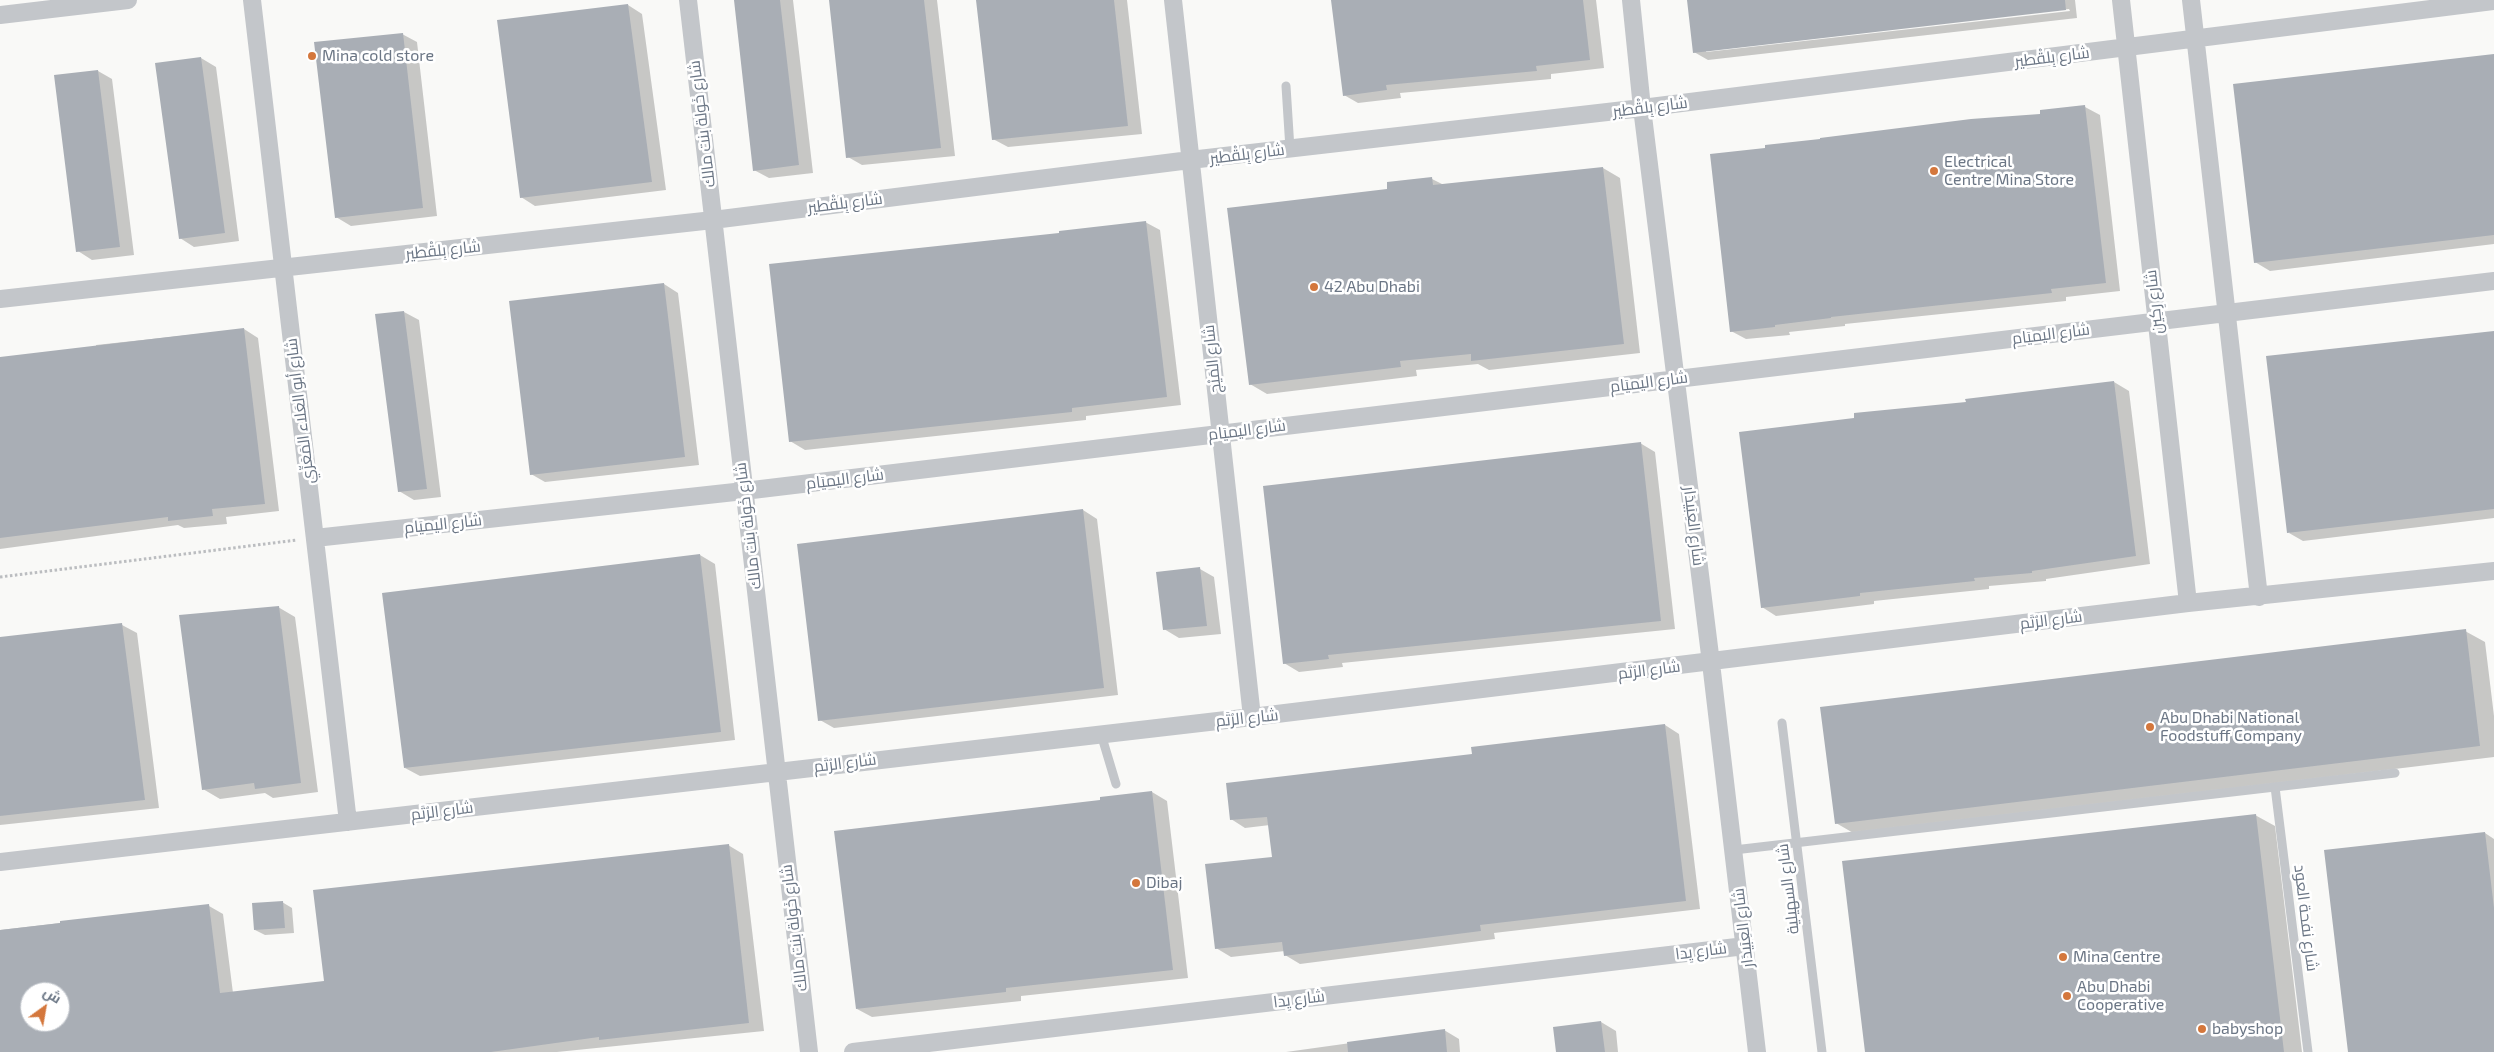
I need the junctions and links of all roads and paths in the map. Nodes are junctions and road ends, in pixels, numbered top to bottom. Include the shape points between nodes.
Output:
1 (128, 0) edge
2 (252, 0) edge
3 (688, 0) edge
4 (1173, 0) edge
5 (1630, 0) edge
6 (2120, 0) edge
7 (2191, 0) edge
8 (2494, 1) edge
9 (0, 15) edge
10 (2195, 39) junction
11 (2126, 48) junction
12 (1286, 86) dead end
13 (1642, 108) junction
14 (1290, 149) junction
15 (1190, 160) junction
16 (713, 220) junction
17 (283, 267) junction
18 (2494, 281) edge
19 (0, 299) edge
20 (2227, 313) junction
21 (2157, 322) junction
22 (1675, 379) junction
23 (1220, 434) junction
24 (744, 491) junction
25 (315, 538) junction
26 (2494, 571) edge
27 (0, 577) edge
28 (2259, 597) junction
29 (2188, 604) junction
30 (1711, 662) junction
31 (1252, 717) junction
32 (1782, 723) dead end
33 (1101, 734) junction
34 (776, 771) junction
35 (2395, 773) dead end
36 (1116, 784) dead end
37 (2275, 787) junction
38 (348, 822) junction
39 (1797, 843) junction
40 (1734, 850) junction
41 (0, 862) edge
42 (1745, 946) junction
43 (808, 1052) edge
44 (853, 1052) edge
45 (1757, 1052) edge
46 (1822, 1052) edge
47 (2308, 1052) edge

1 - 9 street
2 - 17 street, شارع أبو العَلاء المَعَرِّي
3 - 16 street, شارع خَولة بنت مالك
4 - 15 street, شارع المَيْج
5 - 13 street, شارع العِبَيدَار
6 - 11 street, شارع رِكِين
7 - 10 street
8 - 10 street, شارع بِلقْطير
10 - 11 street, شارع بِلقْطير
10 - 20 street
11 - 13 street, شارع بِلقْطير
11 - 21 street, شارع رِكِين
12 - 14 lane
13 - 14 street, شارع بِلقْطير
13 - 22 street, شارع العِبَيدَار
14 - 15 street, شارع بِلقْطير
15 - 16 street, شارع بِلقْطير
15 - 23 street, شارع المَيْج
16 - 17 street, شارع بِلقْطير
16 - 24 street, شارع خَولة بنت مالك
17 - 19 street, شارع بِلقْطير
17 - 25 street, شارع أبو العَلاء المَعَرِّي
18 - 20 street, شارع اليميَام
20 - 21 street, شارع اليميَام
20 - 28 street
21 - 22 street, شارع اليميَام
21 - 29 street, شارع رِكِين
22 - 23 street, شارع اليميَام
22 - 30 street, شارع العِبَيدَار
23 - 24 street, شارع اليميَام
23 - 31 street, شارع المَيْج
24 - 25 street, شارع اليميَام
24 - 34 street, شارع خَولة بنت مالك
25 - 27 path
25 - 38 street, شارع أبو العَلاء المَعَرِّي
26 - 28 street, شارع الرُتَم
28 - 29 street, شارع الرُتَم
29 - 30 street, شارع الرُتَم
30 - 31 street, شارع الرُتَم
30 - 40 street, شارع العِبَيدَار
31 - 33 street, شارع الرُتَم
32 - 39 lane, شارع السهيلية
33 - 34 street, شارع الرُتَم
33 - 36 lane
34 - 38 street, شارع الرُتَم
34 - 43 street, شارع خَولة بنت مالك
35 - 37 lane
37 - 39 lane
37 - 47 lane, شارع نفحة العود
38 - 41 street, شارع الرُتَم
39 - 40 lane
39 - 46 lane, شارع السهيلية
40 - 42 street, شارع العِبَيدَار
42 - 44 street, شارع يِدا
42 - 45 street, شارع العِبَيدَار

